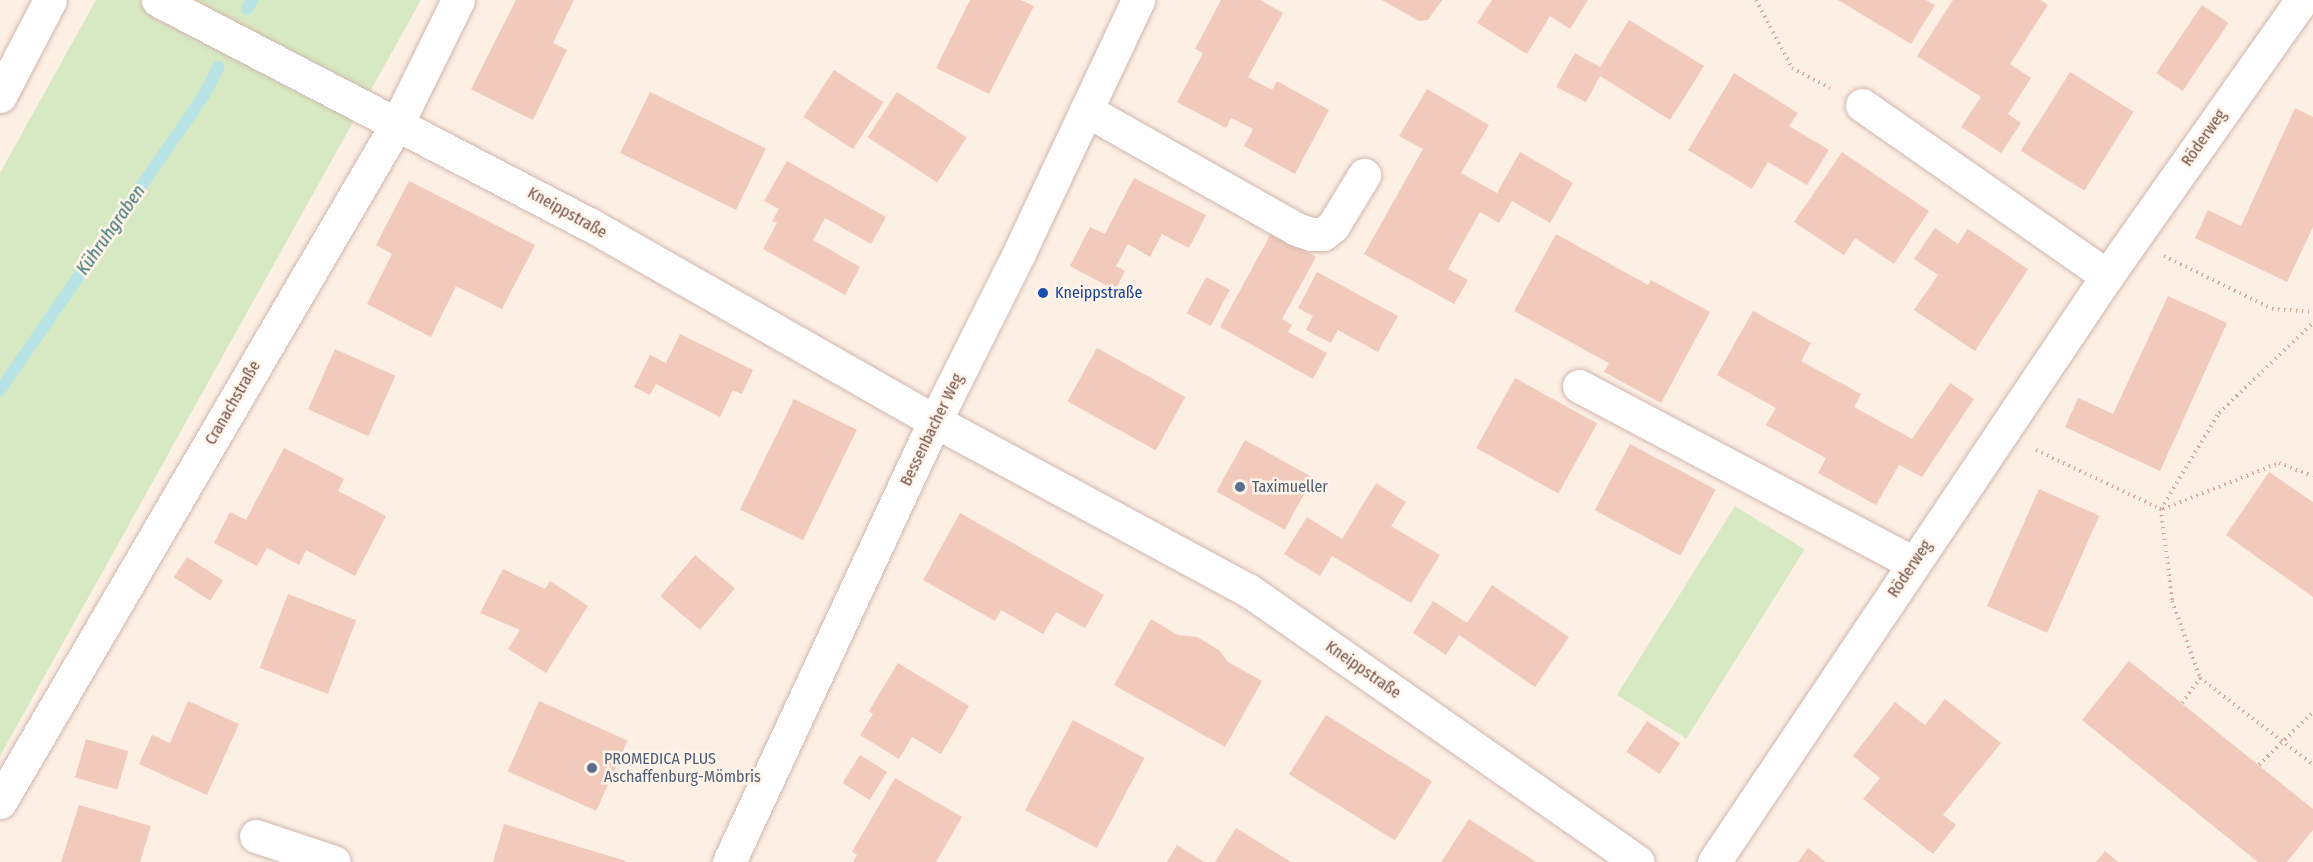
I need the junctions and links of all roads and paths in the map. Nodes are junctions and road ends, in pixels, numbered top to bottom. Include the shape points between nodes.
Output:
1 (50, 0) edge
2 (158, 0) edge
3 (458, 0) edge
4 (1138, 0) edge
5 (1756, 0) edge
6 (2302, 0) edge
7 (0, 96) edge
8 (1862, 105) joint
9 (1086, 110) junction
10 (398, 122) junction
11 (1364, 175) dead end
12 (2132, 240) junction
13 (2107, 276) junction
14 (2313, 312) edge
15 (2313, 323) edge
16 (1579, 386) dead end
17 (935, 421) junction
18 (2001, 433) junction
19 (2313, 476) edge
20 (2161, 509) junction
21 (1914, 563) junction
22 (2200, 678) junction
23 (2182, 703) dead end
24 (2313, 712) edge
25 (2281, 740) junction
26 (2259, 765) dead end
27 (2313, 765) edge
28 (0, 802) edge
29 (256, 836) dead end
30 (334, 862) edge
31 (729, 862) edge
32 (1638, 862) edge
33 (1714, 862) edge

1 - 7 street
2 - 10 street, Kneippstraße
3 - 10 street, Cranachstraße
4 - 9 street, Bessenbacher Weg
5 - 8 path via 1792,68
6 - 12 street, Röderweg
8 - 13 street
9 - 11 street via 1311,234 1323,234 1333,226
9 - 17 street, Bessenbacher Weg
10 - 17 street, Kneippstraße via 589,224
10 - 28 street, Cranachstraße
12 - 13 street, Röderweg
12 - 14 path via 2272,309
13 - 18 street, Röderweg
15 - 20 path via 2219,413
16 - 21 street
17 - 31 street, Bessenbacher Weg
17 - 32 street, Kneippstraße via 1248,590
18 - 20 path
18 - 21 street, Röderweg
19 - 20 path via 2280,463
20 - 22 path via 2172,601
21 - 33 street, Röderweg
22 - 23 path
22 - 25 path
24 - 25 path
25 - 26 path
25 - 27 path
29 - 30 street

